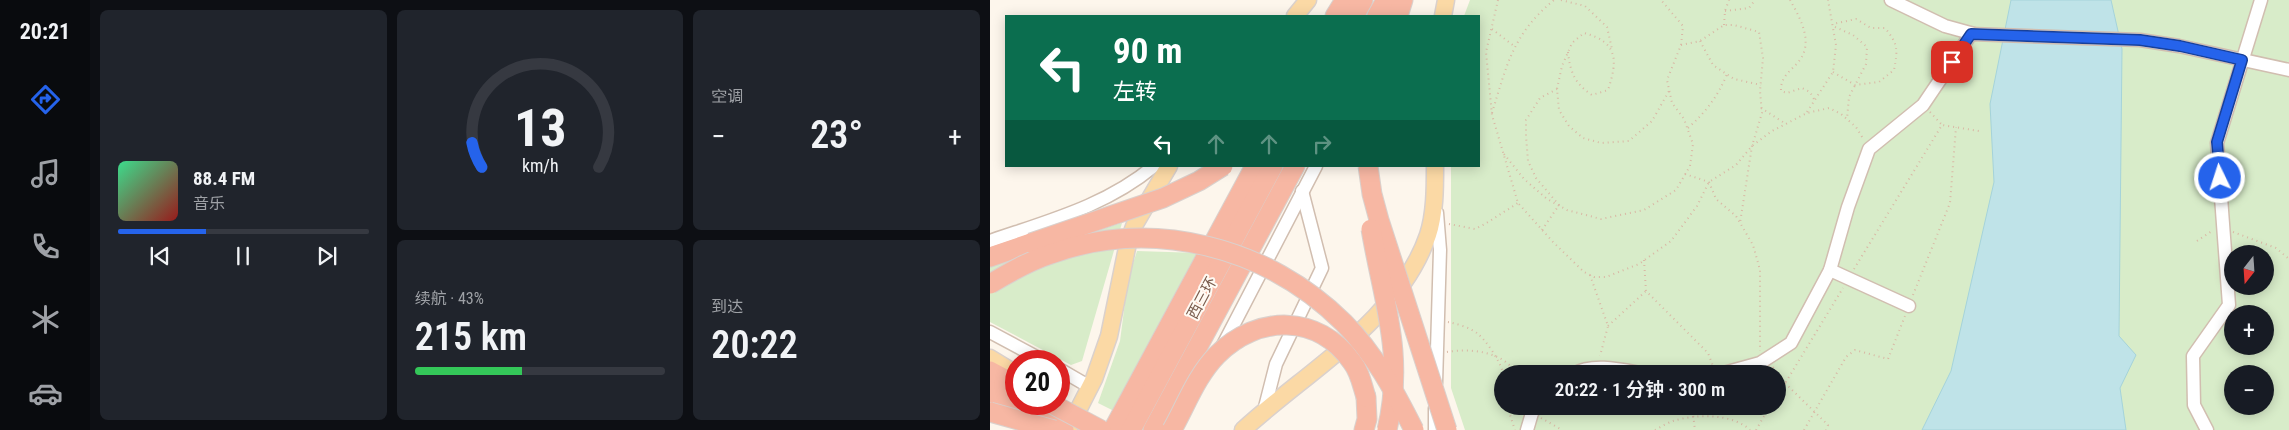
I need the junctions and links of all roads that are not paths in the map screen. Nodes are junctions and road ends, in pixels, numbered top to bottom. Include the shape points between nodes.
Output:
1 (1308, 0) edge
2 (1363, 0) edge
3 (1446, 0) edge
4 (1890, 0) edge
5 (2261, 0) edge
6 (1397, 6) edge
7 (1341, 13) edge
8 (1296, 15) edge
9 (1379, 15) edge
10 (1442, 15) edge
11 (1973, 34) junction
12 (2242, 60) junction
13 (2289, 70) edge
14 (1153, 167) edge
15 (1168, 167) edge
16 (1221, 167) edge
17 (1254, 167) edge
18 (1272, 167) edge
19 (1294, 167) edge
20 (1315, 167) edge
21 (1362, 167) edge
22 (1368, 167) edge
23 (1435, 172) edge
24 (1302, 192) junction
25 (990, 241) edge
26 (990, 257) edge
27 (1830, 270) junction
28 (990, 284) edge
29 (1909, 306) road end
30 (990, 332) edge
31 (1024, 350) edge
32 (990, 358) edge
33 (1743, 365) edge
34 (1005, 367) edge
35 (990, 371) edge
36 (1070, 376) edge
37 (1005, 379) edge
38 (1090, 387) junction
39 (990, 391) edge
40 (990, 403) edge
41 (1070, 405) edge
42 (1079, 410) junction
43 (1264, 411) junction
44 (990, 412) edge
45 (1070, 414) edge
46 (1532, 415) edge
47 (1040, 430) edge
48 (1054, 430) edge
49 (1064, 430) edge
50 (1068, 430) edge
51 (1101, 430) edge
52 (1112, 430) edge
53 (1131, 430) edge
54 (1153, 430) edge
55 (1172, 430) edge
56 (1181, 430) edge
57 (1244, 430) edge
58 (1364, 430) edge
59 (1387, 430) edge
60 (1414, 430) edge
61 (1435, 430) edge
62 (1448, 430) edge
63 (1527, 430) edge
64 (2207, 430) edge

1 - 8 main road
2 - 7 highway
3 - 10 main road
4 - 11 street via 1945,26
5 - 12 street
6 - 9 highway
11 - 12 street via 2140,40
11 - 27 street via 1923,105 1869,149
12 - 13 street
12 - 64 street via 2217,142 2229,305 2193,356 2194,405
14 - 25 street via 1078,212
15 - 38 main road via 1135,224 1128,243 1109,336
16 - 26 highway, bridge via 1163,198
17 - 52 highway
18 - 53 highway, 西三环
19 - 54 highway, 西三环
20 - 24 street
21 - 59 highway, bridge via 1393,340 1394,375
22 - 62 highway, bridge via 1379,220
23 - 43 main road via 1428,233 1410,275 1385,306 1355,335
23 - 61 street via 1440,250
24 - 43 street via 1322,268 1276,364
24 - 56 street
27 - 29 street
27 - 33 street via 1791,343 1764,361
28 - 60 highway, bridge via 1052,253 1108,240 1177,240 1235,254 1270,267 1294,282 1344,323 1382,370
30 - 31 street
32 - 34 main road
35 - 37 highway
36 - 38 street
38 - 42 main road
39 - 49 highway
40 - 47 main road
41 - 42 main road
42 - 50 main road
42 - 52 main road
43 - 57 main road
44 - 48 highway, bridge
45 - 51 highway, bridge
46 - 63 street
55 - 58 highway, bridge via 1205,370 1217,355 1249,332 1290,324 1321,334 1337,344 1353,362 1366,397

